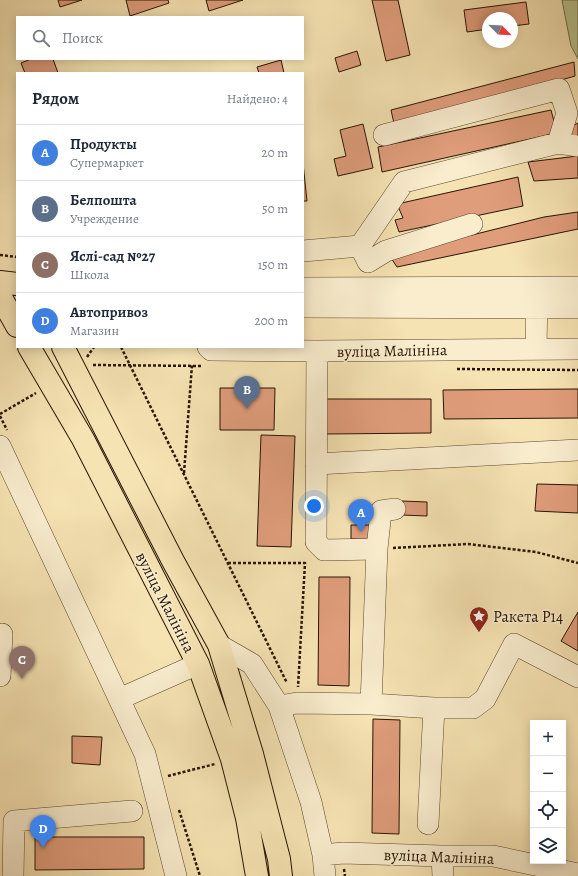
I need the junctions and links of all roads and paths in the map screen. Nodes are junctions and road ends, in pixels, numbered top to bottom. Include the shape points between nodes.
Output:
1 (573, 110) edge
2 (384, 135) dead end
3 (558, 144) junction
4 (578, 146) edge
5 (472, 224) dead end
6 (360, 246) junction
7 (304, 251) edge
8 (0, 255) edge
9 (16, 257) edge
10 (16, 285) edge
11 (578, 287) edge
12 (304, 288) edge
13 (4, 297) edge
14 (537, 297) junction
15 (304, 306) edge
16 (578, 308) edge
17 (16, 324) edge
18 (30, 348) edge
19 (122, 348) edge
20 (536, 349) junction
21 (578, 349) edge
22 (317, 351) junction
23 (67, 354) edge
24 (208, 356) edge
25 (192, 365) junction
26 (131, 366) junction
27 (451, 369) dead end
28 (578, 370) edge
29 (50, 384) junction
30 (0, 414) edge
31 (0, 446) edge
32 (578, 450) edge
33 (316, 464) junction
34 (184, 473) junction
35 (395, 509) dead end
36 (377, 549) junction
37 (578, 563) edge
38 (2, 634) dead end
39 (219, 645) junction
40 (198, 664) junction
41 (0, 676) edge
42 (578, 677) edge
43 (119, 699) junction
44 (371, 704) junction
45 (288, 705) junction
46 (434, 708) junction
47 (132, 811) dead end
48 (428, 824) dead end
49 (323, 856) junction
50 (442, 866) edge
51 (578, 874) edge
52 (13, 876) edge
53 (176, 876) edge
54 (257, 876) edge
55 (281, 876) edge
56 (325, 876) edge

1 - 2 street via 559,89
1 - 3 street
3 - 4 street
3 - 6 street via 404,182
5 - 6 street via 386,251 368,262
6 - 7 street
8 - 9 path
10 - 13 main road
11 - 14 street
12 - 14 street
13 - 17 main road
14 - 15 street
14 - 16 street
14 - 20 street
18 - 29 main road, вуліца Малініна
19 - 26 path
20 - 21 street, вуліца Малініна
20 - 22 street, вуліца Малініна
22 - 24 street, вуліца Малініна via 211,350
22 - 33 street
23 - 26 path via 83,365
23 - 39 main road, вуліца Малініна
24 - 25 path
25 - 26 path
25 - 34 path
26 - 34 path
27 - 28 path
29 - 30 path
29 - 40 main road, вуліца Малініна via 83,439
31 - 43 street
32 - 33 street
33 - 36 street via 316,542 324,550
34 - 45 path
35 - 36 street via 381,511
36 - 37 path via 468,544 536,552
36 - 44 street
38 - 41 street
39 - 45 street, вуліца Малініна via 252,664
39 - 55 main road, вуліца Малініна via 252,754
40 - 43 street
40 - 54 main road, вуліца Малініна via 232,759
42 - 46 street via 514,644 485,699 473,708
43 - 53 street via 145,754
44 - 45 street
44 - 46 street
45 - 49 street, вуліца Малініна
46 - 48 street
47 - 52 street via 14,821
49 - 50 street, вуліца Малініна via 343,853
49 - 56 street, вуліца Малініна
50 - 51 street, вуліца Малініна via 493,856

